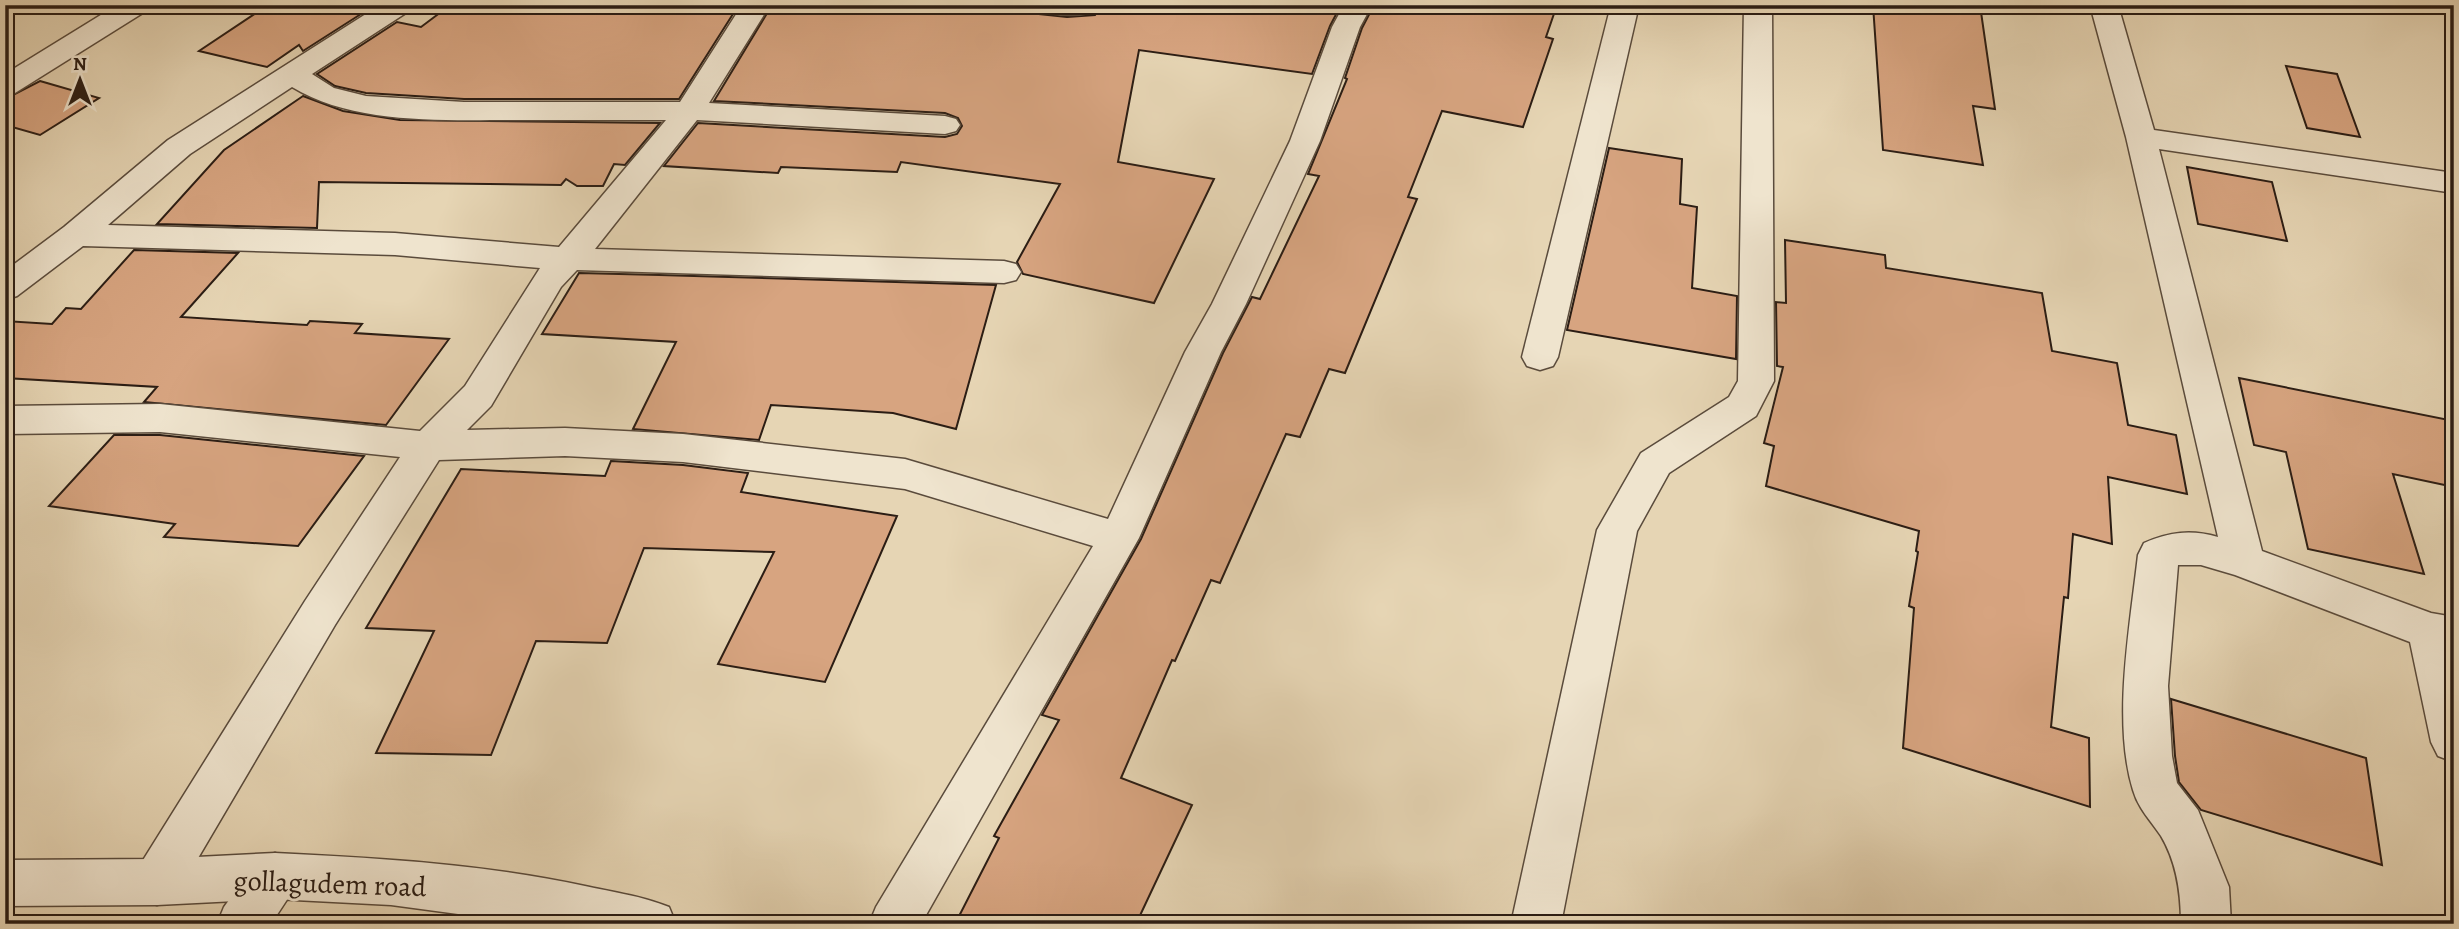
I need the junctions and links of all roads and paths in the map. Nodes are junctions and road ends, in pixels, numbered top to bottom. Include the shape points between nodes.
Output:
1 (136, 5) edge
2 (398, 5) edge
3 (756, 5) edge
4 (1050, 5) edge
5 (1358, 5) edge
6 (1625, 5) edge
7 (1758, 5) edge
8 (2104, 5) edge
9 (1084, 6) edge
10 (293, 75) junction
11 (5, 87) edge
12 (689, 111) junction
13 (946, 125) dead end
14 (2141, 137) junction
15 (2454, 183) edge
16 (76, 235) junction
17 (568, 259) junction
18 (1004, 272) dead end
19 (5, 289) edge
20 (1540, 357) dead end
21 (5, 420) edge
22 (428, 446) junction
23 (1119, 538) junction
24 (2244, 561) junction
25 (2441, 633) edge
26 (2454, 742) edge
27 (275, 876) junction
28 (157, 882) junction
29 (5, 883) edge
30 (242, 924) edge
31 (652, 924) edge
32 (894, 924) edge
33 (1536, 924) edge
34 (2206, 924) edge

1 - 11 street
2 - 10 street
3 - 12 street
4 - 9 street
5 - 23 street via 1305,141
6 - 20 street
7 - 33 street via 1756,381 1743,406 1655,463 1617,530
8 - 14 street
10 - 12 street via 324,94 365,104 464,111
10 - 16 street via 179,147
12 - 13 street
12 - 17 street
14 - 15 street
14 - 24 street
16 - 17 street via 395,244
16 - 19 street
17 - 18 street
17 - 22 street via 549,279 478,396
21 - 22 street via 160,418
22 - 23 street via 565,442 683,448 905,474
22 - 28 street via 320,613
23 - 32 street
24 - 25 street
24 - 34 street via 2192,547 2158,555 2146,686 2149,756 2157,791 2181,826 2205,887
25 - 26 street
27 - 28 street, gollagudem road
27 - 30 street
27 - 31 street, gollagudem road via 391,882 550,902
28 - 29 street, gollagudem road

